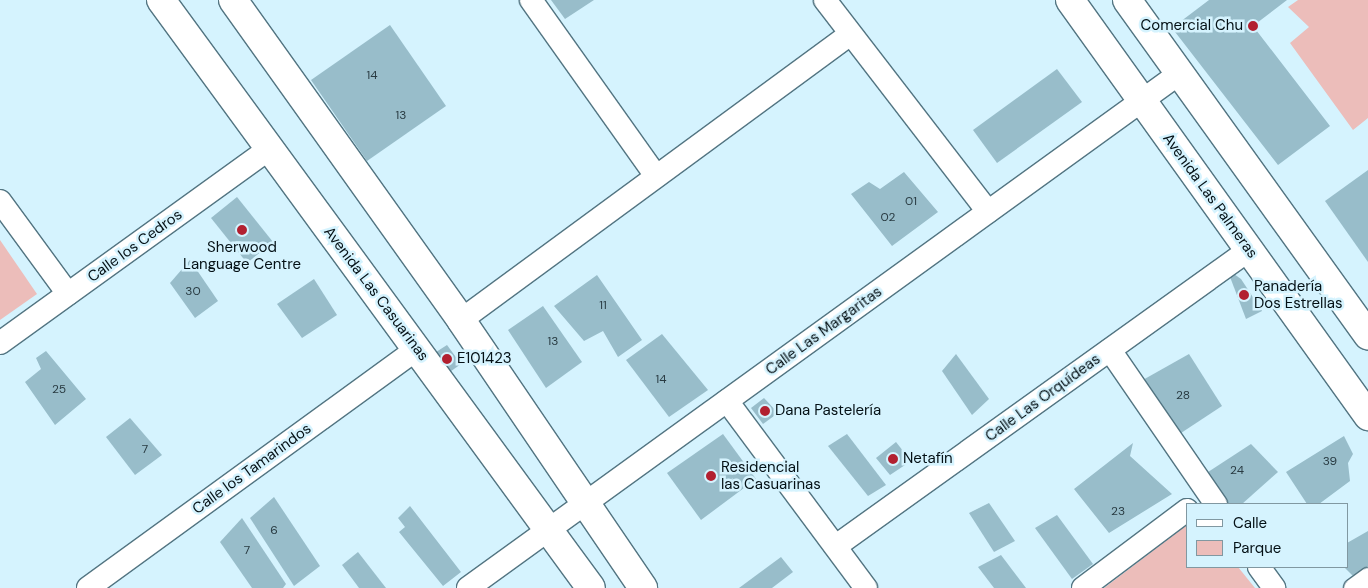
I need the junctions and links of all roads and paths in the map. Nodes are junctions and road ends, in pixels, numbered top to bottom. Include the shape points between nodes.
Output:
1 (162, 0) edge
2 (233, 0) edge
3 (531, 0) edge
4 (825, 0) edge
5 (1070, 0) edge
6 (1130, 2) edge
7 (850, 34) junction
8 (1180, 73) junction
9 (1142, 101) junction
10 (270, 148) junction
11 (656, 176) junction
12 (0, 201) edge
13 (988, 212) junction
14 (1249, 250) junction
15 (68, 294) junction
16 (461, 320) junction
17 (1368, 334) edge
18 (0, 343) edge
19 (417, 349) junction
20 (1110, 350) junction
21 (727, 401) junction
22 (1368, 416) edge
23 (1207, 501) edge
24 (586, 503) junction
25 (1186, 511) edge
26 (550, 529) junction
27 (836, 546) junction
28 (1260, 568) edge
29 (1368, 577) edge
30 (88, 588) edge
31 (468, 588) edge
32 (591, 588) edge
33 (643, 588) edge
34 (866, 588) edge
35 (1082, 588) edge
36 (1274, 588) edge
37 (1353, 588) edge

1 - 10 street, Avenida Las Casuarinas
2 - 16 street
3 - 11 street
4 - 7 street
5 - 9 street, Avenida Las Palmeras
6 - 8 street
7 - 11 street
7 - 13 street
8 - 9 street, Calle Las Margaritas
8 - 17 street
9 - 13 street, Calle Las Margaritas
9 - 14 street, Avenida Las Palmeras
10 - 15 street, Calle los Cedros
10 - 19 street, Avenida Las Casuarinas
11 - 16 street
12 - 15 street
13 - 21 street, Calle Las Margaritas
14 - 20 street, Calle Las Orquídeas
14 - 22 street, Avenida Las Palmeras
15 - 18 street, Calle los Cedros
16 - 24 street
19 - 26 street, Avenida Las Casuarinas
19 - 30 street, Calle los Tamarindos
20 - 23 street
20 - 27 street, Calle Las Orquídeas
21 - 24 street, Calle Las Margaritas
21 - 27 street
24 - 26 street, Calle Las Margaritas
24 - 33 street
25 - 35 street
26 - 31 street, Calle Las Margaritas
26 - 32 street, Avenida Las Casuarinas
27 - 34 street
28 - 36 street
29 - 37 street

